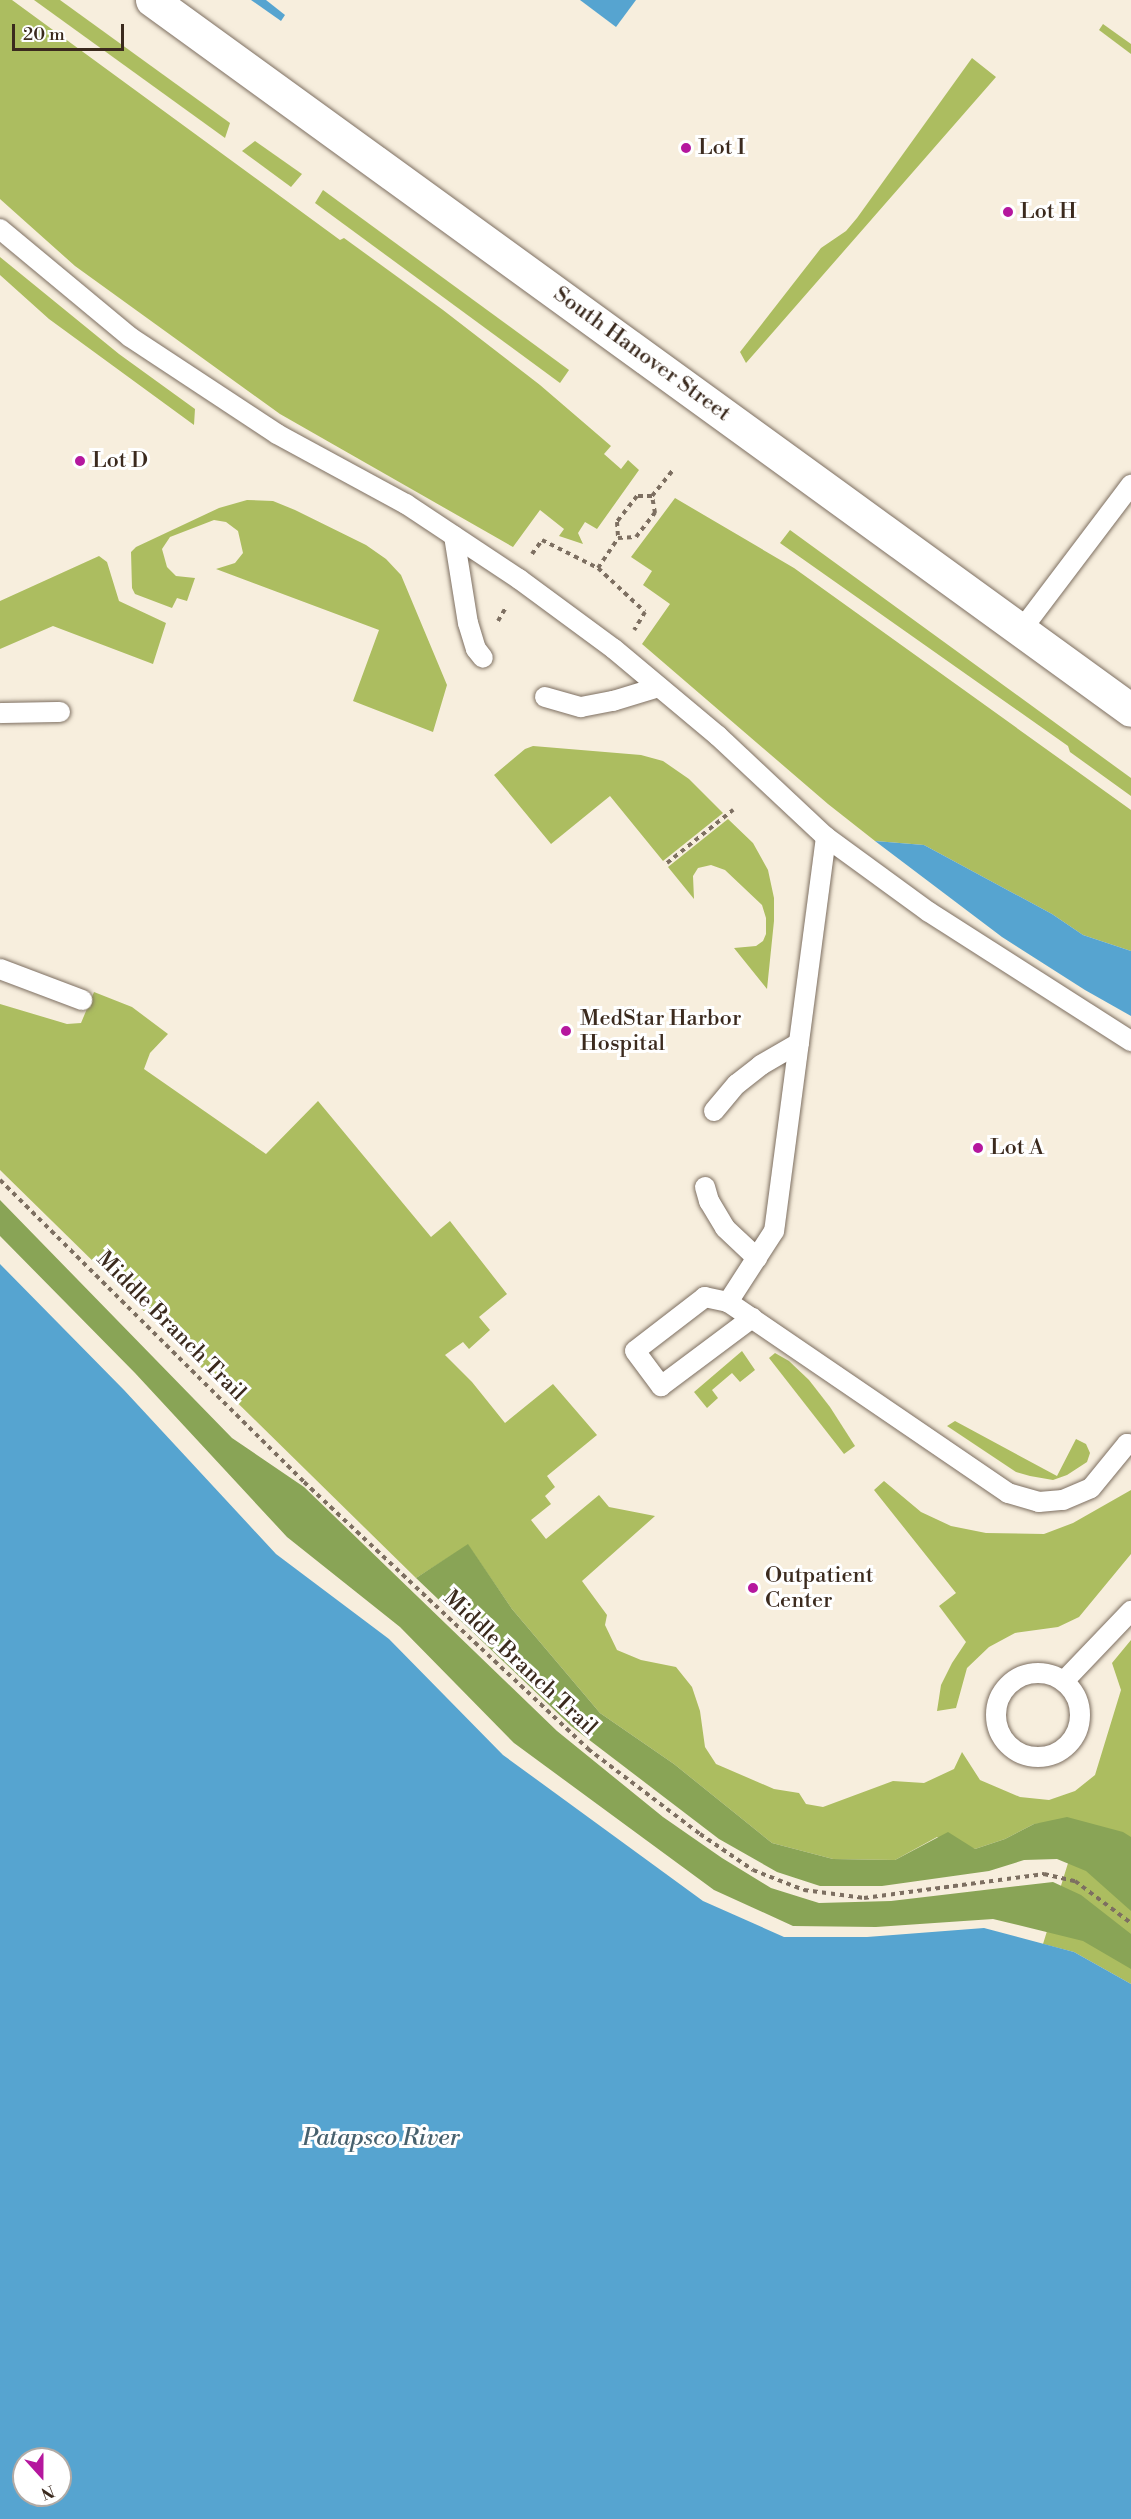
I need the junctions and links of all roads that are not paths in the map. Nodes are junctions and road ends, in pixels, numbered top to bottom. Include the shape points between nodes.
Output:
1 (152, 0) edge
2 (0, 229) edge
3 (1131, 485) edge
4 (454, 536) junction
5 (1022, 629) junction
6 (483, 658) dead end
7 (659, 687) junction
8 (545, 697) dead end
9 (1131, 710) edge
10 (60, 712) dead end
11 (0, 713) edge
12 (826, 837) junction
13 (0, 969) edge
14 (82, 1000) dead end
15 (1131, 1041) edge
16 (799, 1043) junction
17 (714, 1111) dead end
18 (705, 1187) dead end
19 (757, 1258) junction
20 (728, 1302) junction
21 (752, 1318) junction
22 (1131, 1445) edge
23 (1131, 1611) edge
24 (1064, 1681) junction

1 - 5 main road, South Hanover Street
2 - 4 lane via 130,337 277,434 406,504
3 - 5 lane
4 - 6 lane via 468,622
4 - 7 lane via 614,649
5 - 9 main road, South Hanover Street
7 - 8 lane via 581,707
7 - 12 lane
10 - 11 lane
12 - 15 lane via 929,912
12 - 16 lane
13 - 14 lane
16 - 17 lane via 760,1065
16 - 19 lane via 774,1231
18 - 19 lane via 725,1228
19 - 20 lane
20 - 21 lane
20 - 21 lane via 705,1297 635,1351 661,1386
21 - 22 lane via 1008,1493 1039,1502 1063,1500 1091,1488 1127,1444
23 - 24 lane
24 - 24 lane via 1047,1672 1033,1672 1013,1680 1000,1695 995,1714 999,1733 1010,1747 1036,1757 1049,1756 1065,1748 1075,1736 1080,1706

